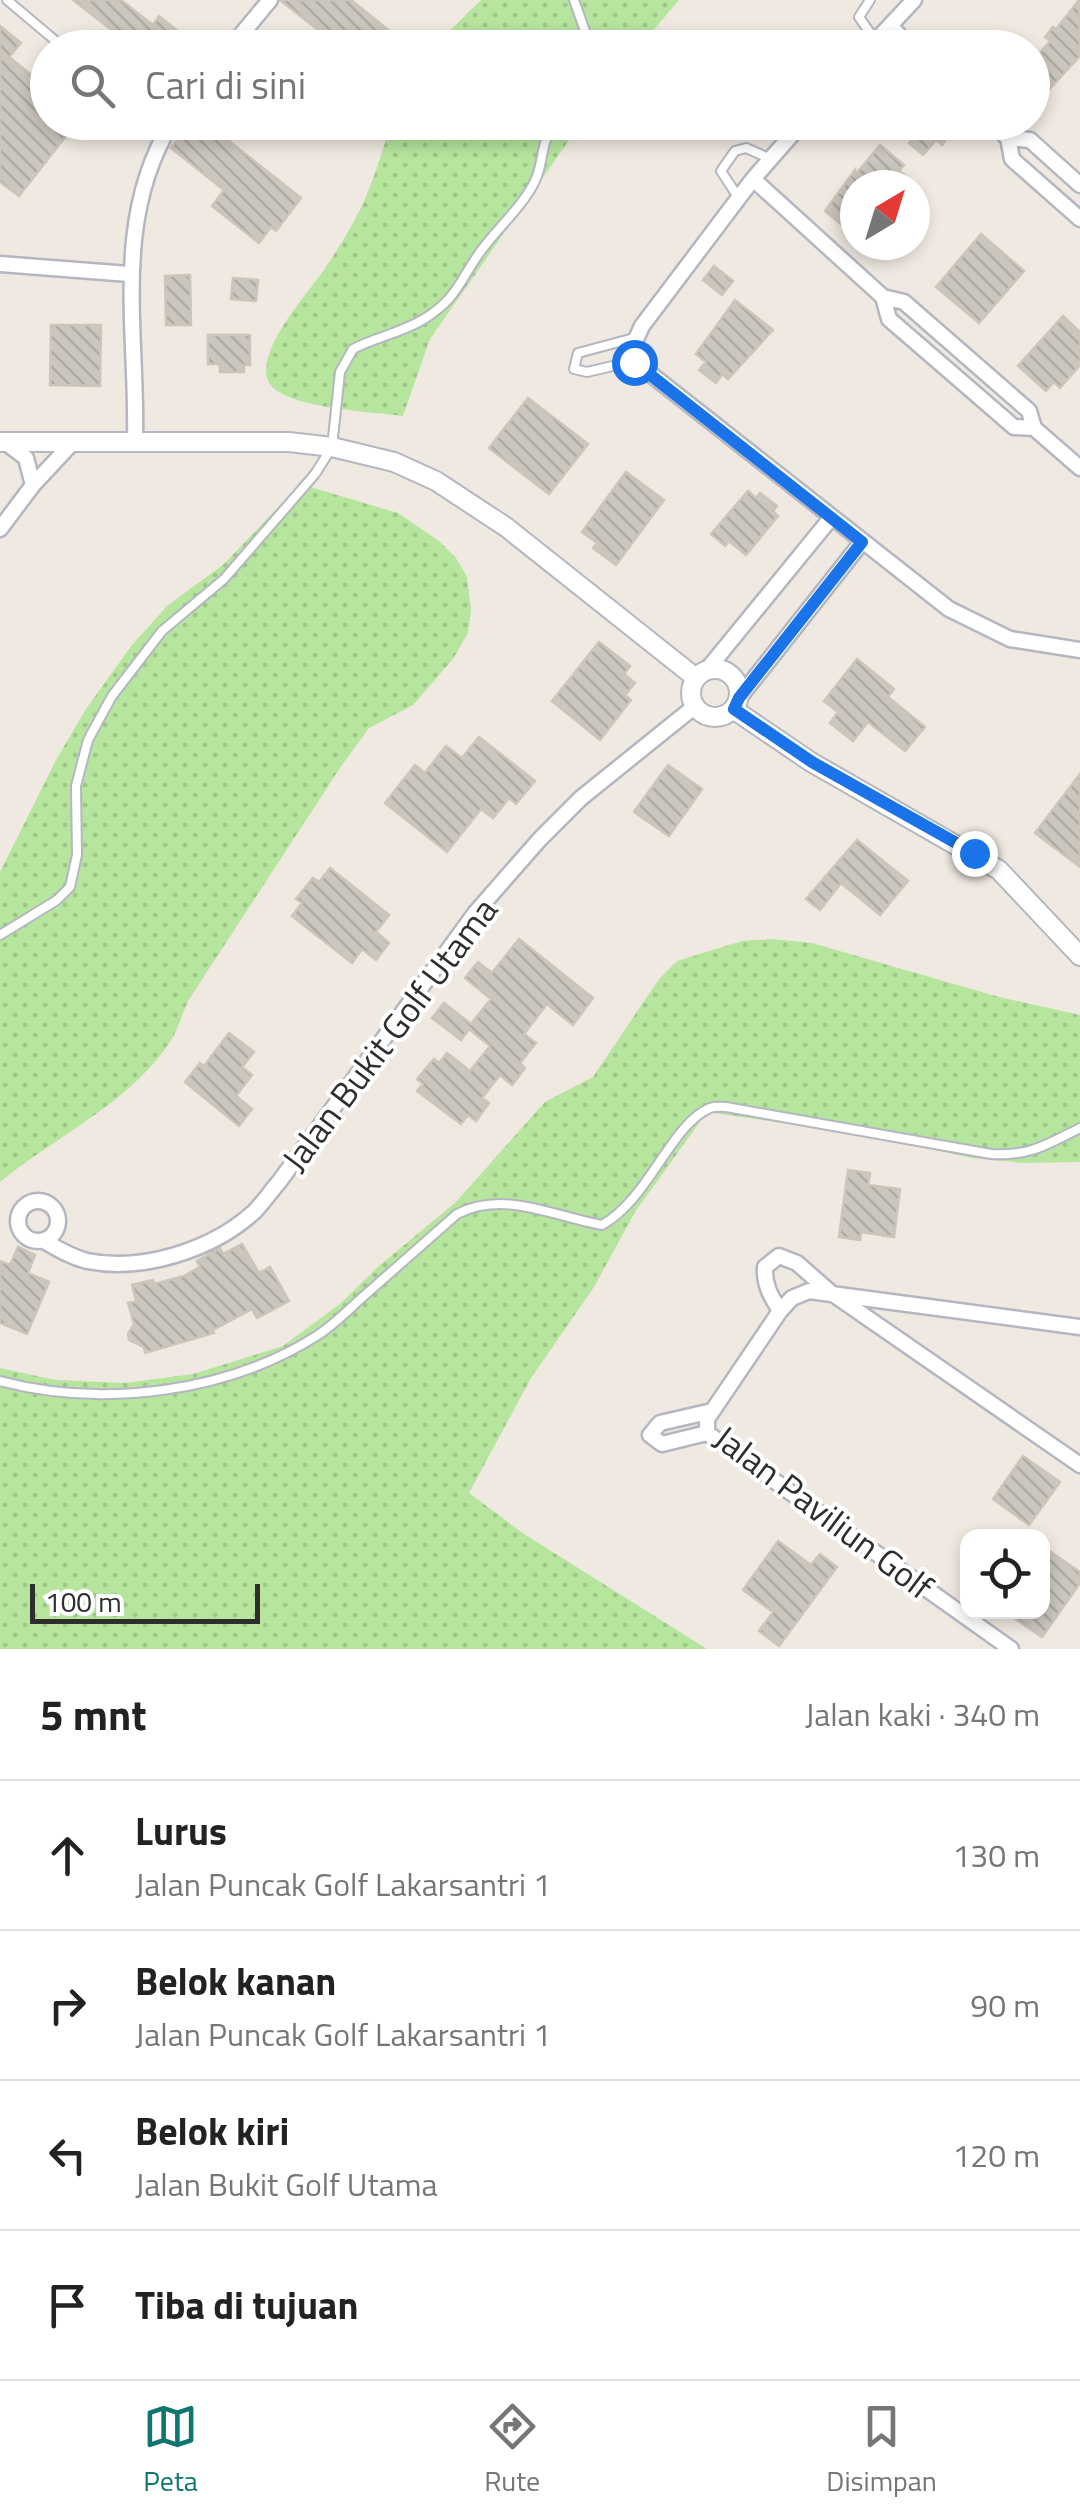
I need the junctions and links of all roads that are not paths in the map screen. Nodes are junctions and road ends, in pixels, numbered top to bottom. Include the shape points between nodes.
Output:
1 (7, 0) edge
2 (270, 0) edge
3 (574, 0) edge
4 (870, 0) edge
5 (905, 2) edge
6 (890, 26) junction
7 (43, 30) edge
8 (245, 30) edge
9 (585, 30) edge
10 (865, 30) edge
11 (886, 30) edge
12 (894, 30) edge
13 (161, 140) edge
14 (546, 140) edge
15 (788, 140) edge
16 (1008, 140) edge
17 (1030, 140) edge
18 (772, 159) junction
19 (752, 179) junction
20 (1080, 185) edge
21 (739, 198) junction
22 (1080, 220) edge
23 (0, 264) edge
24 (129, 274) junction
25 (883, 298) junction
26 (634, 338) junction
27 (634, 362) junction
28 (1034, 428) junction
29 (2, 442) edge
30 (72, 442) junction
31 (135, 442) junction
32 (332, 446) junction
33 (1080, 468) edge
34 (33, 485) junction
35 (831, 518) junction
36 (0, 529) edge
37 (862, 542) junction
38 (1080, 650) edge
39 (701, 674) junction
40 (736, 704) junction
41 (694, 707) junction
42 (0, 935) edge
43 (1080, 956) edge
44 (1080, 1128) edge
45 (44, 1241) dead end
46 (830, 1292) junction
47 (780, 1311) junction
48 (1080, 1326) edge
49 (0, 1380) edge
50 (712, 1411) junction
51 (707, 1433) junction
52 (1080, 1464) edge
53 (1010, 1649) edge

1 - 7 lane
2 - 8 street
3 - 9 lane
4 - 10 lane via 858,16
5 - 6 street
6 - 11 street
6 - 12 street
13 - 24 street via 136,216
14 - 32 lane via 536,180 447,303 396,334 352,349 344,360
15 - 18 street
16 - 22 street via 1012,159
17 - 20 street
18 - 19 street
18 - 21 lane via 746,148 735,152 721,172
19 - 21 street
19 - 25 street
21 - 26 street
23 - 24 street
24 - 31 street
25 - 28 street via 904,302 1030,411
25 - 28 street via 889,319 1014,427
26 - 27 street
26 - 27 lane via 578,354 574,370
27 - 35 street
28 - 33 street
29 - 30 street
29 - 34 street via 26,458
30 - 31 street
30 - 34 street
31 - 32 street
32 - 39 street via 436,481
32 - 42 lane via 250,552 162,632 112,696 88,740 76,786 77,855 70,887
34 - 36 street
35 - 37 street
35 - 39 street
37 - 38 street via 982,627 1010,639
37 - 40 street
39 - 40 street via 716,669 730,675
39 - 41 street via 691,690
40 - 41 street via 714,718
40 - 43 street via 812,762 999,870
41 - 45 street, Jalan Bukit Golf Utama via 581,798 476,912 254,1212 188,1251 148,1262 88,1261
44 - 49 lane via 1021,1155 992,1154 709,1108 679,1136 620,1215 602,1225 516,1204 475,1206 457,1214 322,1333 283,1356 157,1392 60,1392
46 - 47 street via 809,1291
46 - 47 street via 798,1263 779,1256 765,1267 764,1278
46 - 48 street
46 - 52 street
47 - 50 street, Jalan Paviliun Golf
50 - 51 street, Jalan Paviliun Golf
50 - 51 street via 660,1422 650,1435 662,1444
51 - 53 street, Jalan Paviliun Golf

